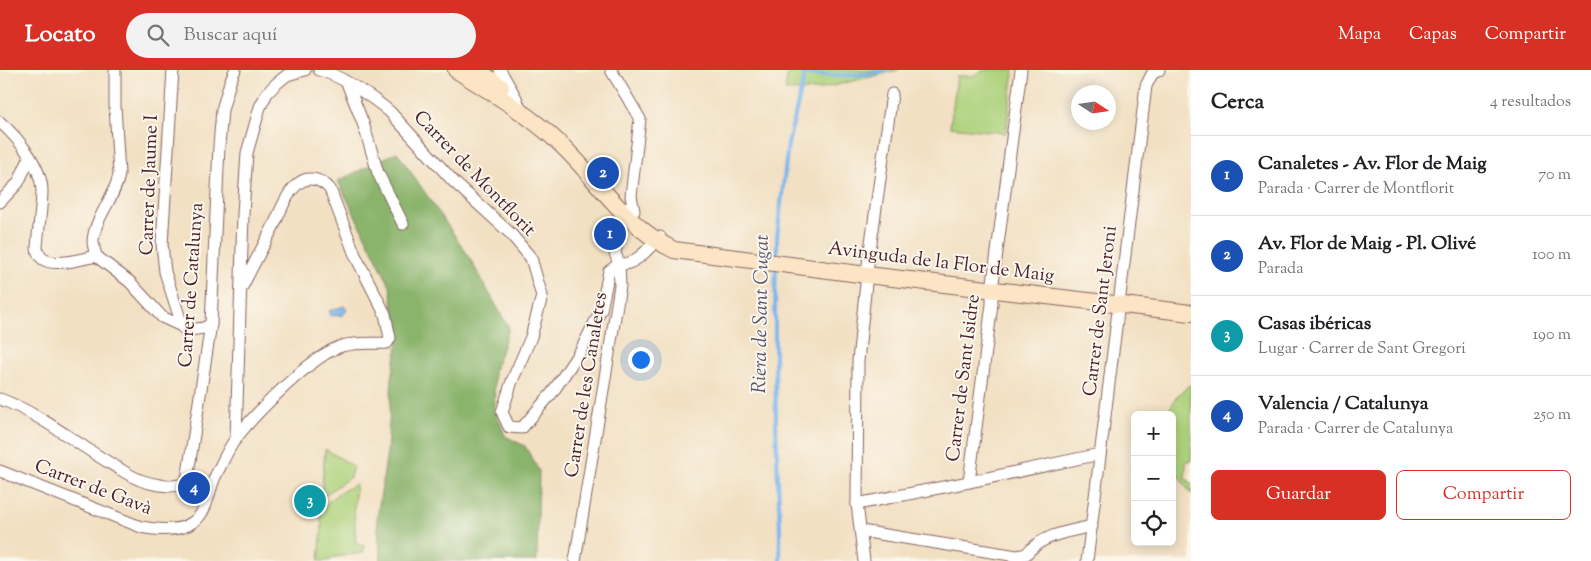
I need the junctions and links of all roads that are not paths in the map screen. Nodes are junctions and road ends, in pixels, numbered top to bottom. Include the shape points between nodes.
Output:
1 (115, 70) edge
2 (173, 70) edge
3 (236, 70) edge
4 (305, 70) edge
5 (318, 70) edge
6 (456, 70) edge
7 (478, 70) edge
8 (500, 70) edge
9 (611, 70) edge
10 (1021, 70) edge
11 (1159, 70) edge
12 (347, 83) junction
13 (892, 94) dead end
14 (519, 105) junction
15 (0, 122) edge
16 (30, 157) junction
17 (0, 202) edge
18 (629, 210) junction
19 (403, 224) dead end
20 (658, 239) junction
21 (96, 256) junction
22 (619, 264) junction
23 (867, 275) junction
24 (241, 289) junction
25 (992, 290) junction
26 (1120, 304) junction
27 (1191, 313) edge
28 (211, 324) junction
29 (183, 328) junction
30 (0, 399) edge
31 (236, 439) junction
32 (1100, 454) junction
33 (0, 472) edge
34 (187, 480) junction
35 (969, 482) junction
36 (210, 486) junction
37 (857, 504) junction
38 (1092, 526) junction
39 (860, 531) junction
40 (1030, 557) edge
41 (576, 561) edge
42 (864, 561) edge
43 (1087, 561) edge

1 - 21 street via 119,174 94,233
2 - 29 street, Carrer de Jaume I via 162,244 165,272
3 - 28 street, Carrer de Catalunya via 222,110
4 - 24 street via 287,75 267,93 252,134 245,172
5 - 12 street, Carrer de Montflorit
6 - 14 street, Avinguda de la Flor de Maig
7 - 14 street, Avinguda de la Flor de Maig
8 - 14 street
9 - 18 street via 640,118
10 - 25 street, Carrer de Sant Isidre
11 - 26 street, Carrer de Sant Jeroni via 1152,74 1146,86
12 - 19 street via 378,173
12 - 22 street, Carrer de Montflorit via 390,112 448,176 511,234 531,258 542,296 531,337 502,412 509,427 522,428 557,386 581,350 601,310 610,271
13 - 23 street
14 - 18 street, Avinguda de la Flor de Maig
15 - 16 street via 15,135
16 - 17 street via 18,183
16 - 21 street via 42,189 37,248 40,257 50,263
18 - 20 street, Avinguda de la Flor de Maig
18 - 22 street via 615,252
20 - 22 street via 631,262
20 - 23 street, Avinguda de la Flor de Maig via 687,251
21 - 29 street via 130,282 162,317
22 - 41 street, Carrer de les Canaletes via 620,286
23 - 25 street, Avinguda de la Flor de Maig
23 - 37 street via 858,361
24 - 31 street
24 - 31 street via 288,196 299,182 324,182 330,188 355,255 384,314 390,338 387,343 341,346 322,356 298,374
25 - 26 street, Avinguda de la Flor de Maig
25 - 35 street, Carrer de Sant Isidre
26 - 27 street, Avinguda de la Flor de Maig
26 - 32 street, Carrer de Sant Jeroni
28 - 29 street via 197,330
28 - 34 street, Carrer de Catalunya
30 - 34 street via 138,479 179,486
31 - 36 street, Carrer de Gavà
32 - 35 street
32 - 38 street, Carrer de Sant Jeroni
33 - 36 street, Carrer de Gavà via 154,529 174,529 193,522 205,507
34 - 36 street
35 - 37 street
37 - 39 street
38 - 40 street via 1044,539 1034,545
38 - 43 street, Carrer de Sant Jeroni
39 - 40 street
39 - 42 street

